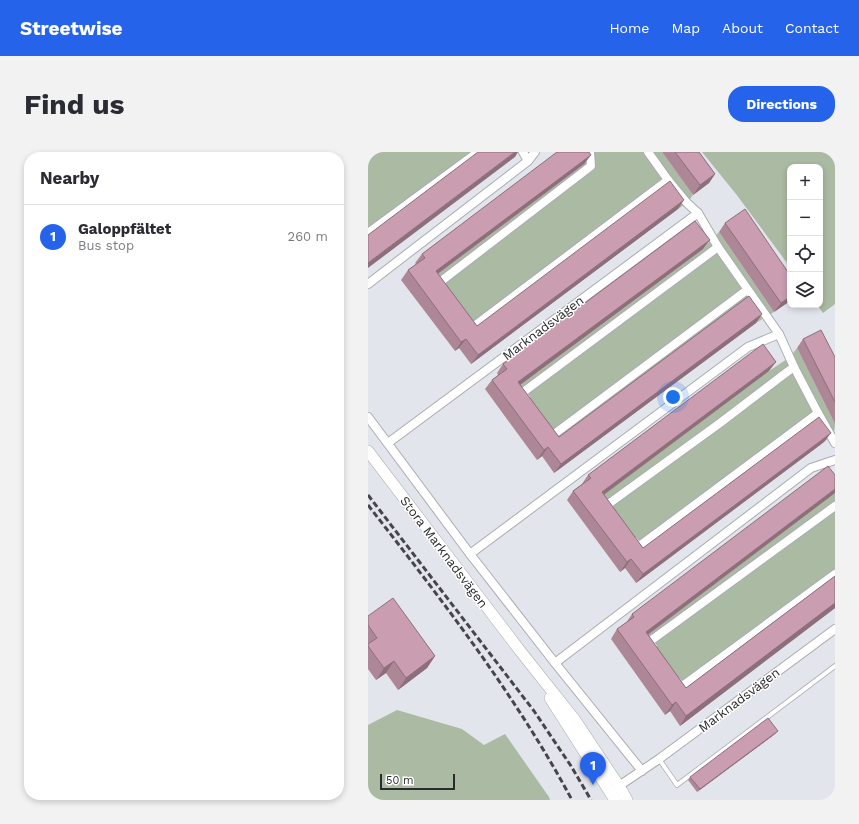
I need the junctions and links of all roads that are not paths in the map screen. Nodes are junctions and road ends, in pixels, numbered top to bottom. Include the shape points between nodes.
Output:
1 (478, 152) edge
2 (523, 152) edge
3 (535, 152) edge
4 (590, 152) edge
5 (648, 152) edge
6 (528, 161) junction
7 (668, 180) junction
8 (698, 213) junction
9 (368, 233) edge
10 (718, 247) junction
11 (368, 284) edge
12 (747, 290) junction
13 (448, 293) edge
14 (465, 316) edge
15 (779, 334) junction
16 (794, 367) junction
17 (531, 405) edge
18 (818, 413) junction
19 (368, 417) edge
20 (544, 423) edge
21 (388, 443) junction
22 (835, 443) edge
23 (368, 451) edge
24 (835, 460) edge
25 (835, 506) edge
26 (616, 517) edge
27 (629, 535) edge
28 (470, 554) junction
29 (835, 574) edge
30 (835, 628) edge
31 (521, 652) junction
32 (658, 655) edge
33 (555, 663) junction
34 (835, 666) edge
35 (672, 674) edge
36 (659, 759) junction
37 (642, 771) junction
38 (619, 786) junction
39 (612, 796) edge
40 (627, 800) edge

1 - 9 street
2 - 6 street
3 - 6 street
4 - 13 street via 591,166 440,282
5 - 7 street
6 - 11 street
7 - 8 street via 686,203
7 - 14 street via 473,327
8 - 10 street
8 - 21 street, Marknadsvägen
10 - 12 street
10 - 17 street via 522,394
12 - 15 street
12 - 20 street via 553,435
15 - 16 street
15 - 28 street via 748,347
16 - 18 street
16 - 26 street via 607,505
18 - 22 street
18 - 27 street via 638,547
19 - 21 street
21 - 28 street
23 - 31 street, Stora Marknadsvägen
24 - 33 street via 811,468
25 - 32 street via 649,642
28 - 33 street
29 - 35 street via 681,687
30 - 36 street, Marknadsvägen
31 - 38 street, Stora Marknadsvägen via 575,720
31 - 39 street, Stora Marknadsvägen
33 - 37 street
34 - 36 lane via 677,785
36 - 37 street, Marknadsvägen
37 - 38 street, Marknadsvägen
38 - 39 street, Marknadsvägen
38 - 40 street, Stora Marknadsvägen

